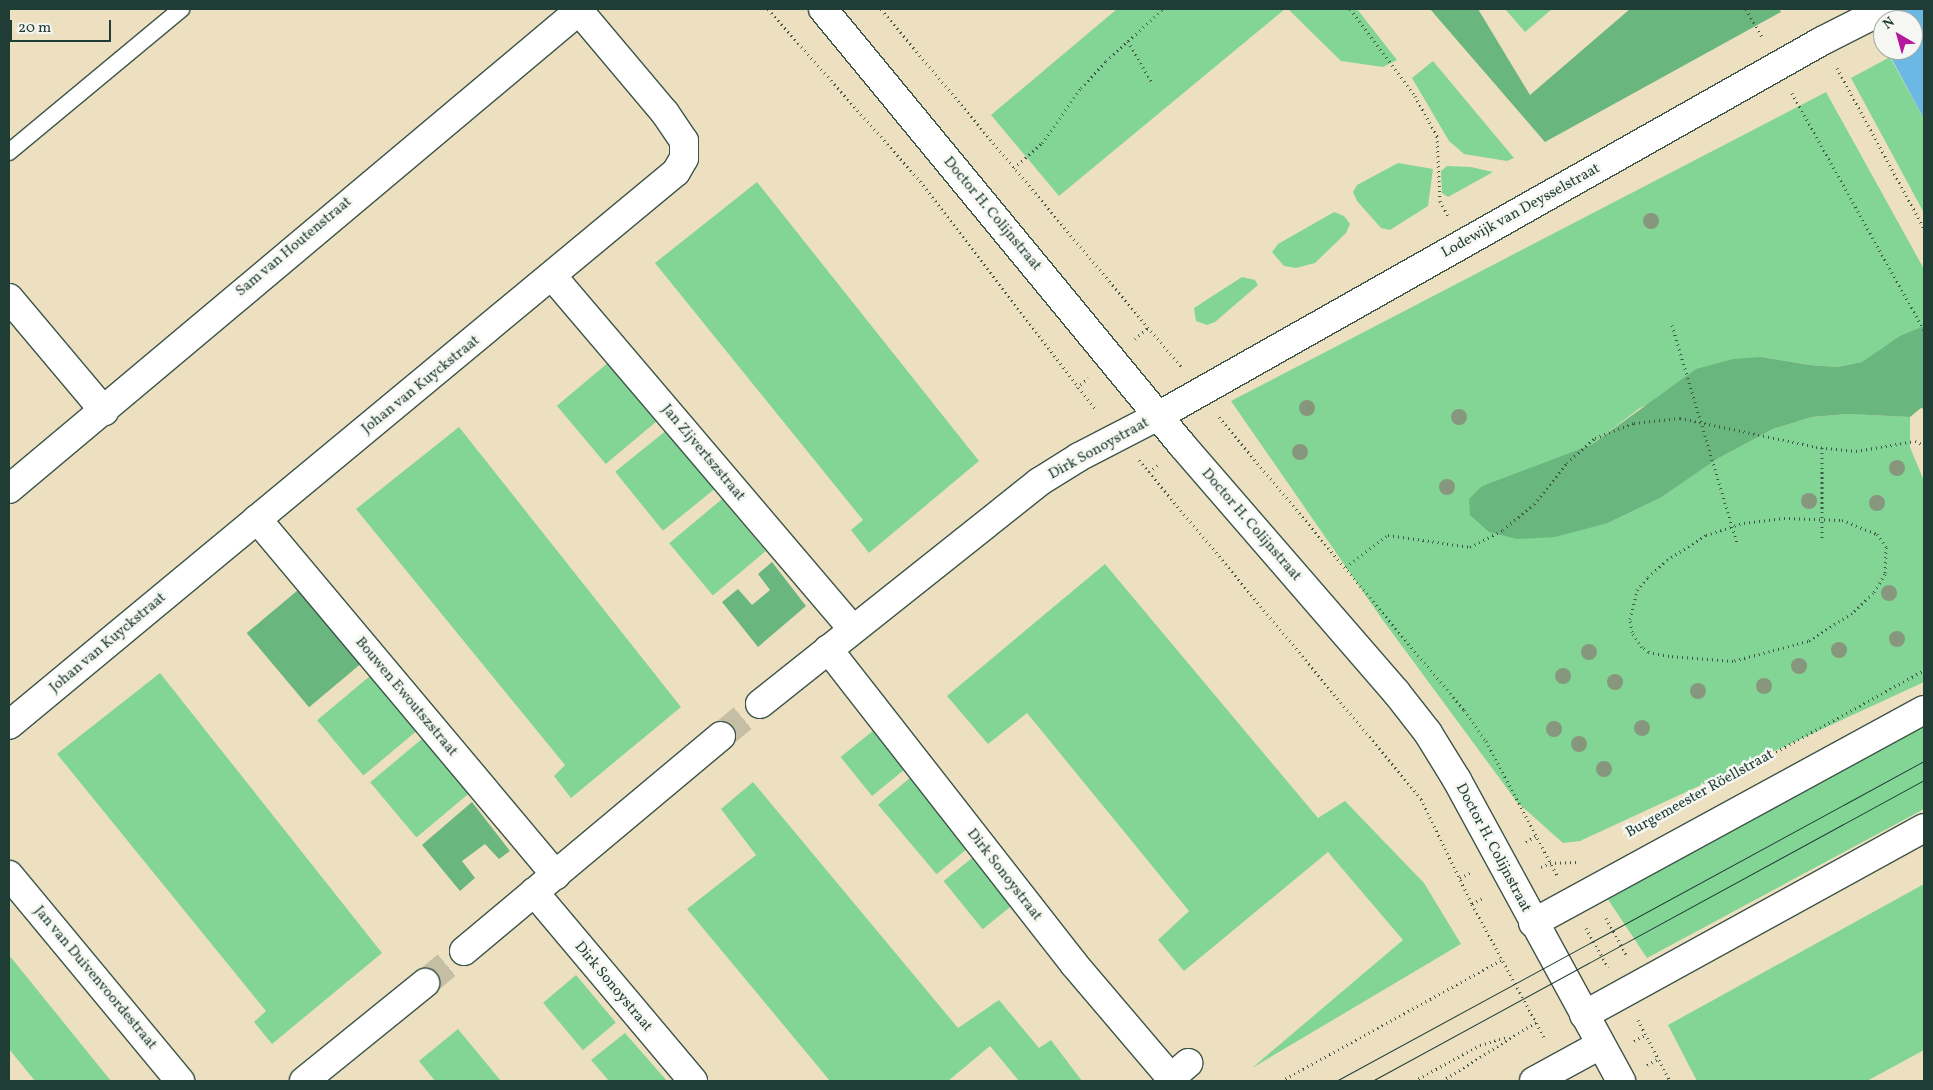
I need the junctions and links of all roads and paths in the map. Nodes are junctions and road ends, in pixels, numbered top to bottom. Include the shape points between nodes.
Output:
1 (181, 9) edge
2 (768, 9) edge
3 (823, 9) edge
4 (881, 9) edge
5 (1163, 9) edge
6 (1350, 9) edge
7 (1746, 9) edge
8 (580, 10) edge
9 (1873, 16) edge
10 (1128, 41) junction
11 (1822, 41) junction
12 (1778, 66) junction
13 (1151, 82) dead end
14 (9, 152) edge
15 (1014, 168) junction
16 (1924, 228) edge
17 (1463, 243) junction
18 (553, 277) junction
19 (9, 298) edge
20 (1672, 325) dead end
21 (1924, 330) edge
22 (1201, 391) junction
23 (104, 411) junction
24 (1158, 416) junction
25 (1702, 422) junction
26 (1119, 437) junction
27 (1924, 445) edge
28 (1822, 447) junction
29 (9, 489) edge
30 (1823, 518) junction
31 (257, 519) junction
32 (1732, 526) junction
33 (1822, 538) dead end
34 (1737, 543) dead end
35 (1346, 567) dead end
36 (852, 628) junction
37 (828, 650) junction
38 (1924, 670) edge
39 (760, 704) tunnel mouth
40 (1924, 710) edge
41 (9, 725) edge
42 (721, 736) tunnel mouth
43 (1758, 762) dead end
44 (1924, 828) edge
45 (1584, 858) dead end
46 (1575, 862) junction
47 (9, 874) edge
48 (556, 875) junction
49 (1511, 882) junction
50 (1591, 891) junction
51 (534, 892) junction
52 (1472, 904) junction
53 (1533, 923) junction
54 (464, 951) tunnel mouth
55 (1501, 960) junction
56 (425, 983) tunnel mouth
57 (1642, 983) junction
58 (1584, 1015) junction
59 (1509, 1036) junction
60 (1600, 1045) junction
61 (1658, 1058) dead end
62 (1188, 1063) dead end
63 (180, 1081) edge
64 (304, 1081) edge
65 (693, 1081) edge
66 (1280, 1081) edge
67 (1414, 1081) edge
68 (1442, 1081) edge
69 (1534, 1081) edge
70 (1621, 1081) edge
71 (1670, 1081) edge

1 - 14 lane
2 - 26 path via 920,181 1077,388
3 - 24 street, Doctor H. Colijnstraat
4 - 15 path
5 - 10 path
6 - 17 path via 1415,96 1437,136 1440,201
7 - 12 path
8 - 18 street, Johan van Kuyckstraat via 665,113 684,141 684,158 676,172
8 - 23 street, Sam van Houtenstraat via 215,313
9 - 11 street, Lodewijk van Deysselstraat
10 - 13 path
10 - 15 path via 1081,88 1042,143
11 - 12 street, Lodewijk van Deysselstraat
11 - 16 path
12 - 17 street, Lodewijk van Deysselstraat
12 - 21 path
15 - 22 path
17 - 22 street, Lodewijk van Deysselstraat
18 - 31 street, Johan van Kuyckstraat
18 - 36 street, Jan Zijvertszstraat
19 - 23 street
20 - 25 path
22 - 24 street, Lodewijk van Deysselstraat
23 - 29 street, Sam van Houtenstraat
24 - 26 street, Dirk Sonoystraat
24 - 49 street, Doctor H. Colijnstraat via 1422,726 1457,780
25 - 28 path
25 - 32 path
25 - 35 path via 1680,418 1634,423 1594,438 1567,463 1534,504 1504,530 1470,547 1388,535
26 - 36 street, Dirk Sonoystraat via 1039,482
26 - 52 path via 1421,799
27 - 28 path via 1915,441 1856,451
28 - 30 path
30 - 32 path via 1784,518
30 - 32 path via 1862,526 1877,534 1886,547 1886,574 1852,614 1808,641 1733,661 1648,652 1632,632 1632,603 1637,590 1680,551 1706,535
30 - 33 path
31 - 41 street, Johan van Kuyckstraat
31 - 48 street, Bouwen Ewoutszstraat
32 - 34 path
36 - 37 street, Dirk Sonoystraat
37 - 39 street, Dirk Sonoystraat
37 - 62 street, Dirk Sonoystraat via 1074,964 1171,1078
38 - 43 path, Burgemeester Röellstraat
40 - 50 street
42 - 48 street
44 - 57 street
45 - 46 path
46 - 49 path via 1550,862
46 - 50 path
47 - 63 street, Jan van Duivenvoordestraat
48 - 51 street
49 - 52 path
49 - 53 street, Doctor H. Colijnstraat
50 - 53 street
50 - 57 path
51 - 54 street
51 - 65 street, Dirk Sonoystraat
52 - 55 path
53 - 58 street, Doctor H. Colijnstraat
55 - 59 path via 1536,1022
55 - 66 path
56 - 64 street
57 - 58 street
58 - 60 street, Doctor H. Colijnstraat
59 - 67 path via 1480,1045
59 - 68 path
60 - 69 street
60 - 70 street, Doctor H. Colijnstraat
61 - 71 path

